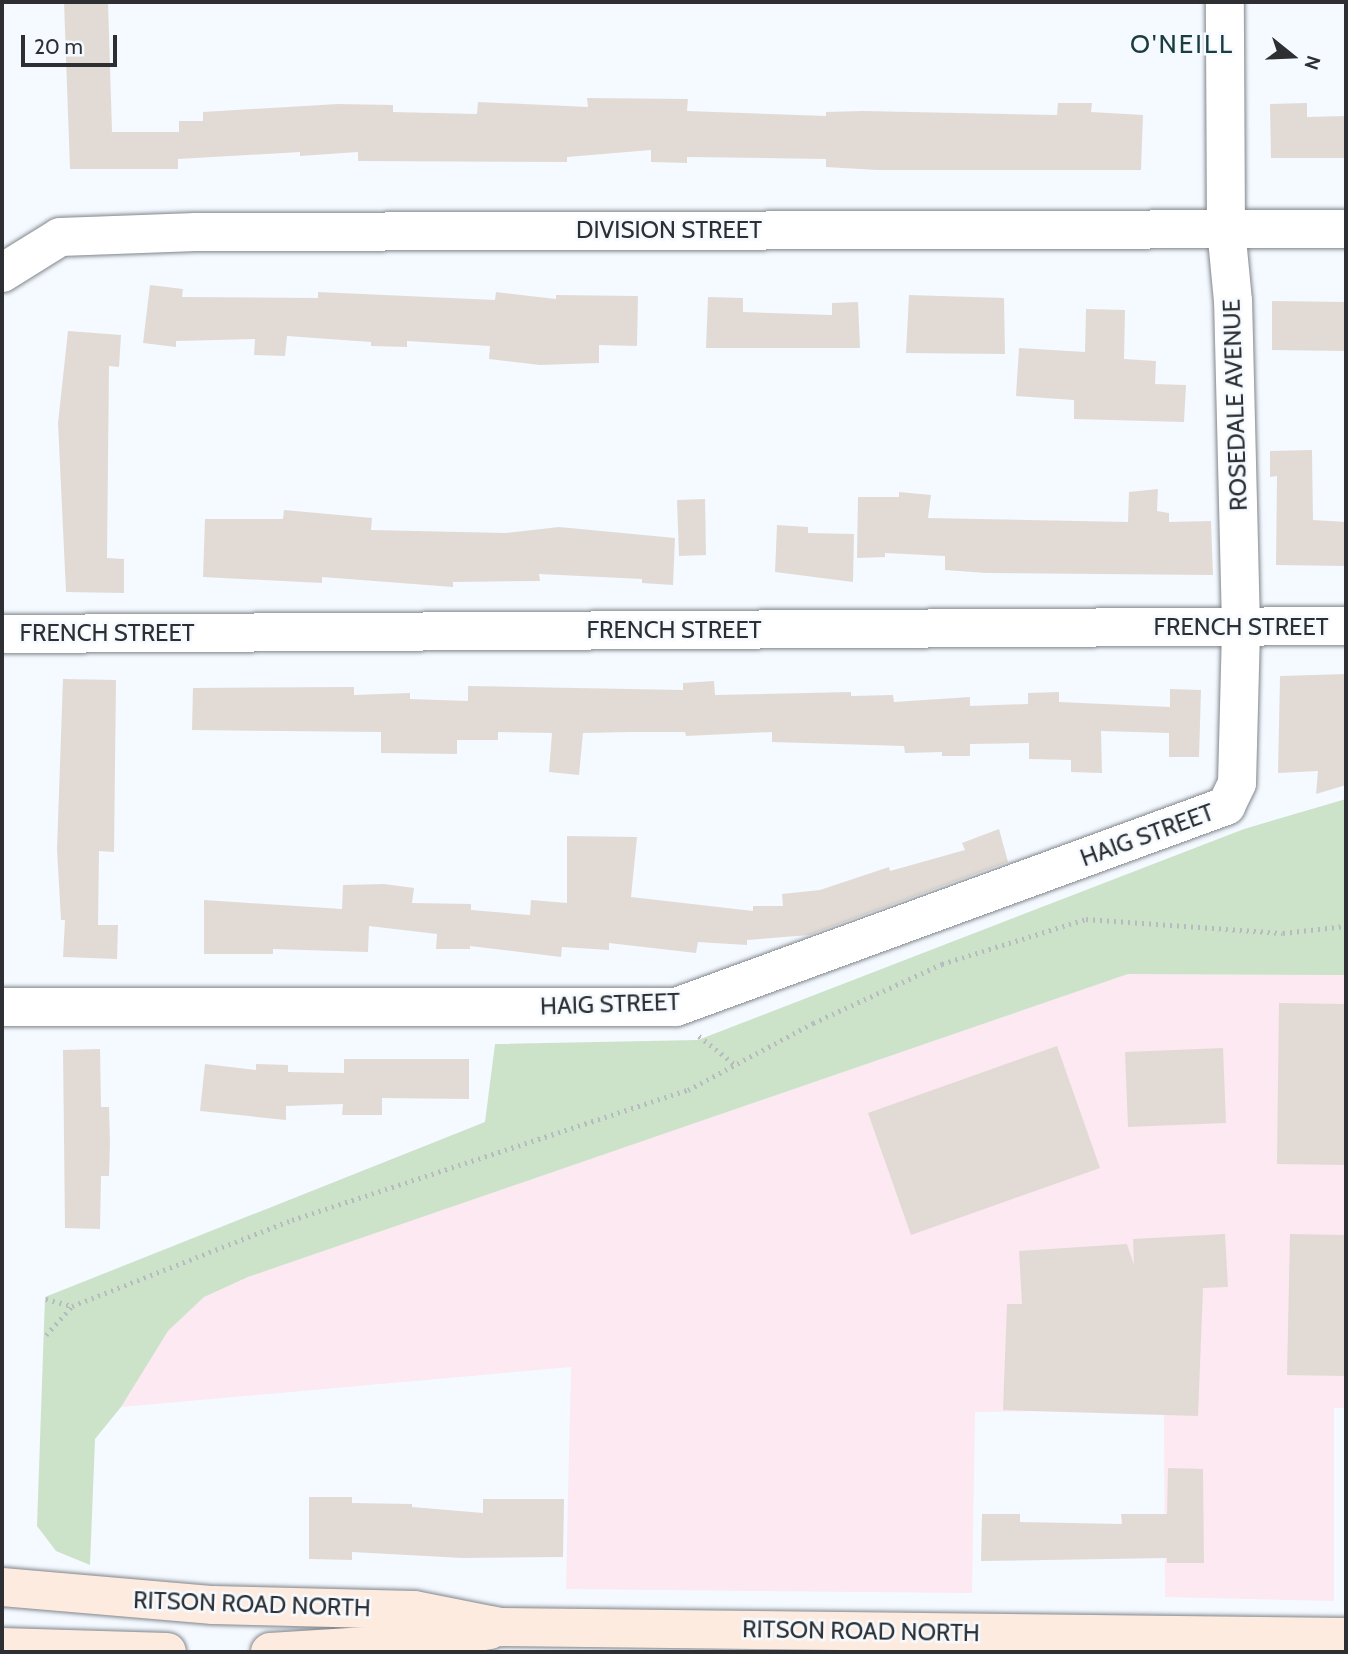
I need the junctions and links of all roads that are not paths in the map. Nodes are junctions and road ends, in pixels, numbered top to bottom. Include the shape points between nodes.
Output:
1 (1225, 2) edge
2 (1226, 228) junction
3 (1346, 229) edge
4 (2, 273) edge
5 (1241, 626) junction
6 (1346, 626) edge
7 (2, 634) edge
8 (1226, 806) joint
9 (2, 1007) edge
10 (2, 1587) edge
11 (501, 1627) junction
12 (1346, 1637) edge
13 (2, 1647) edge
14 (167, 1652) edge
15 (270, 1652) edge

1 - 2 street, ROSEDALE AVENUE
2 - 3 street, DIVISION STREET
2 - 4 street, DIVISION STREET via 196,232 60,237
2 - 5 street, ROSEDALE AVENUE via 1233,301
5 - 6 street, FRENCH STREET
5 - 7 street, FRENCH STREET
5 - 8 street, ROSEDALE AVENUE via 1237,783
8 - 9 street, HAIG STREET via 676,1007
10 - 11 main road, RITSON ROAD NORTH via 212,1605 414,1610
11 - 12 main road, RITSON ROAD NORTH
11 - 15 main road, RITSON ROAD NORTH via 415,1643
13 - 14 main road, RITSON ROAD NORTH

